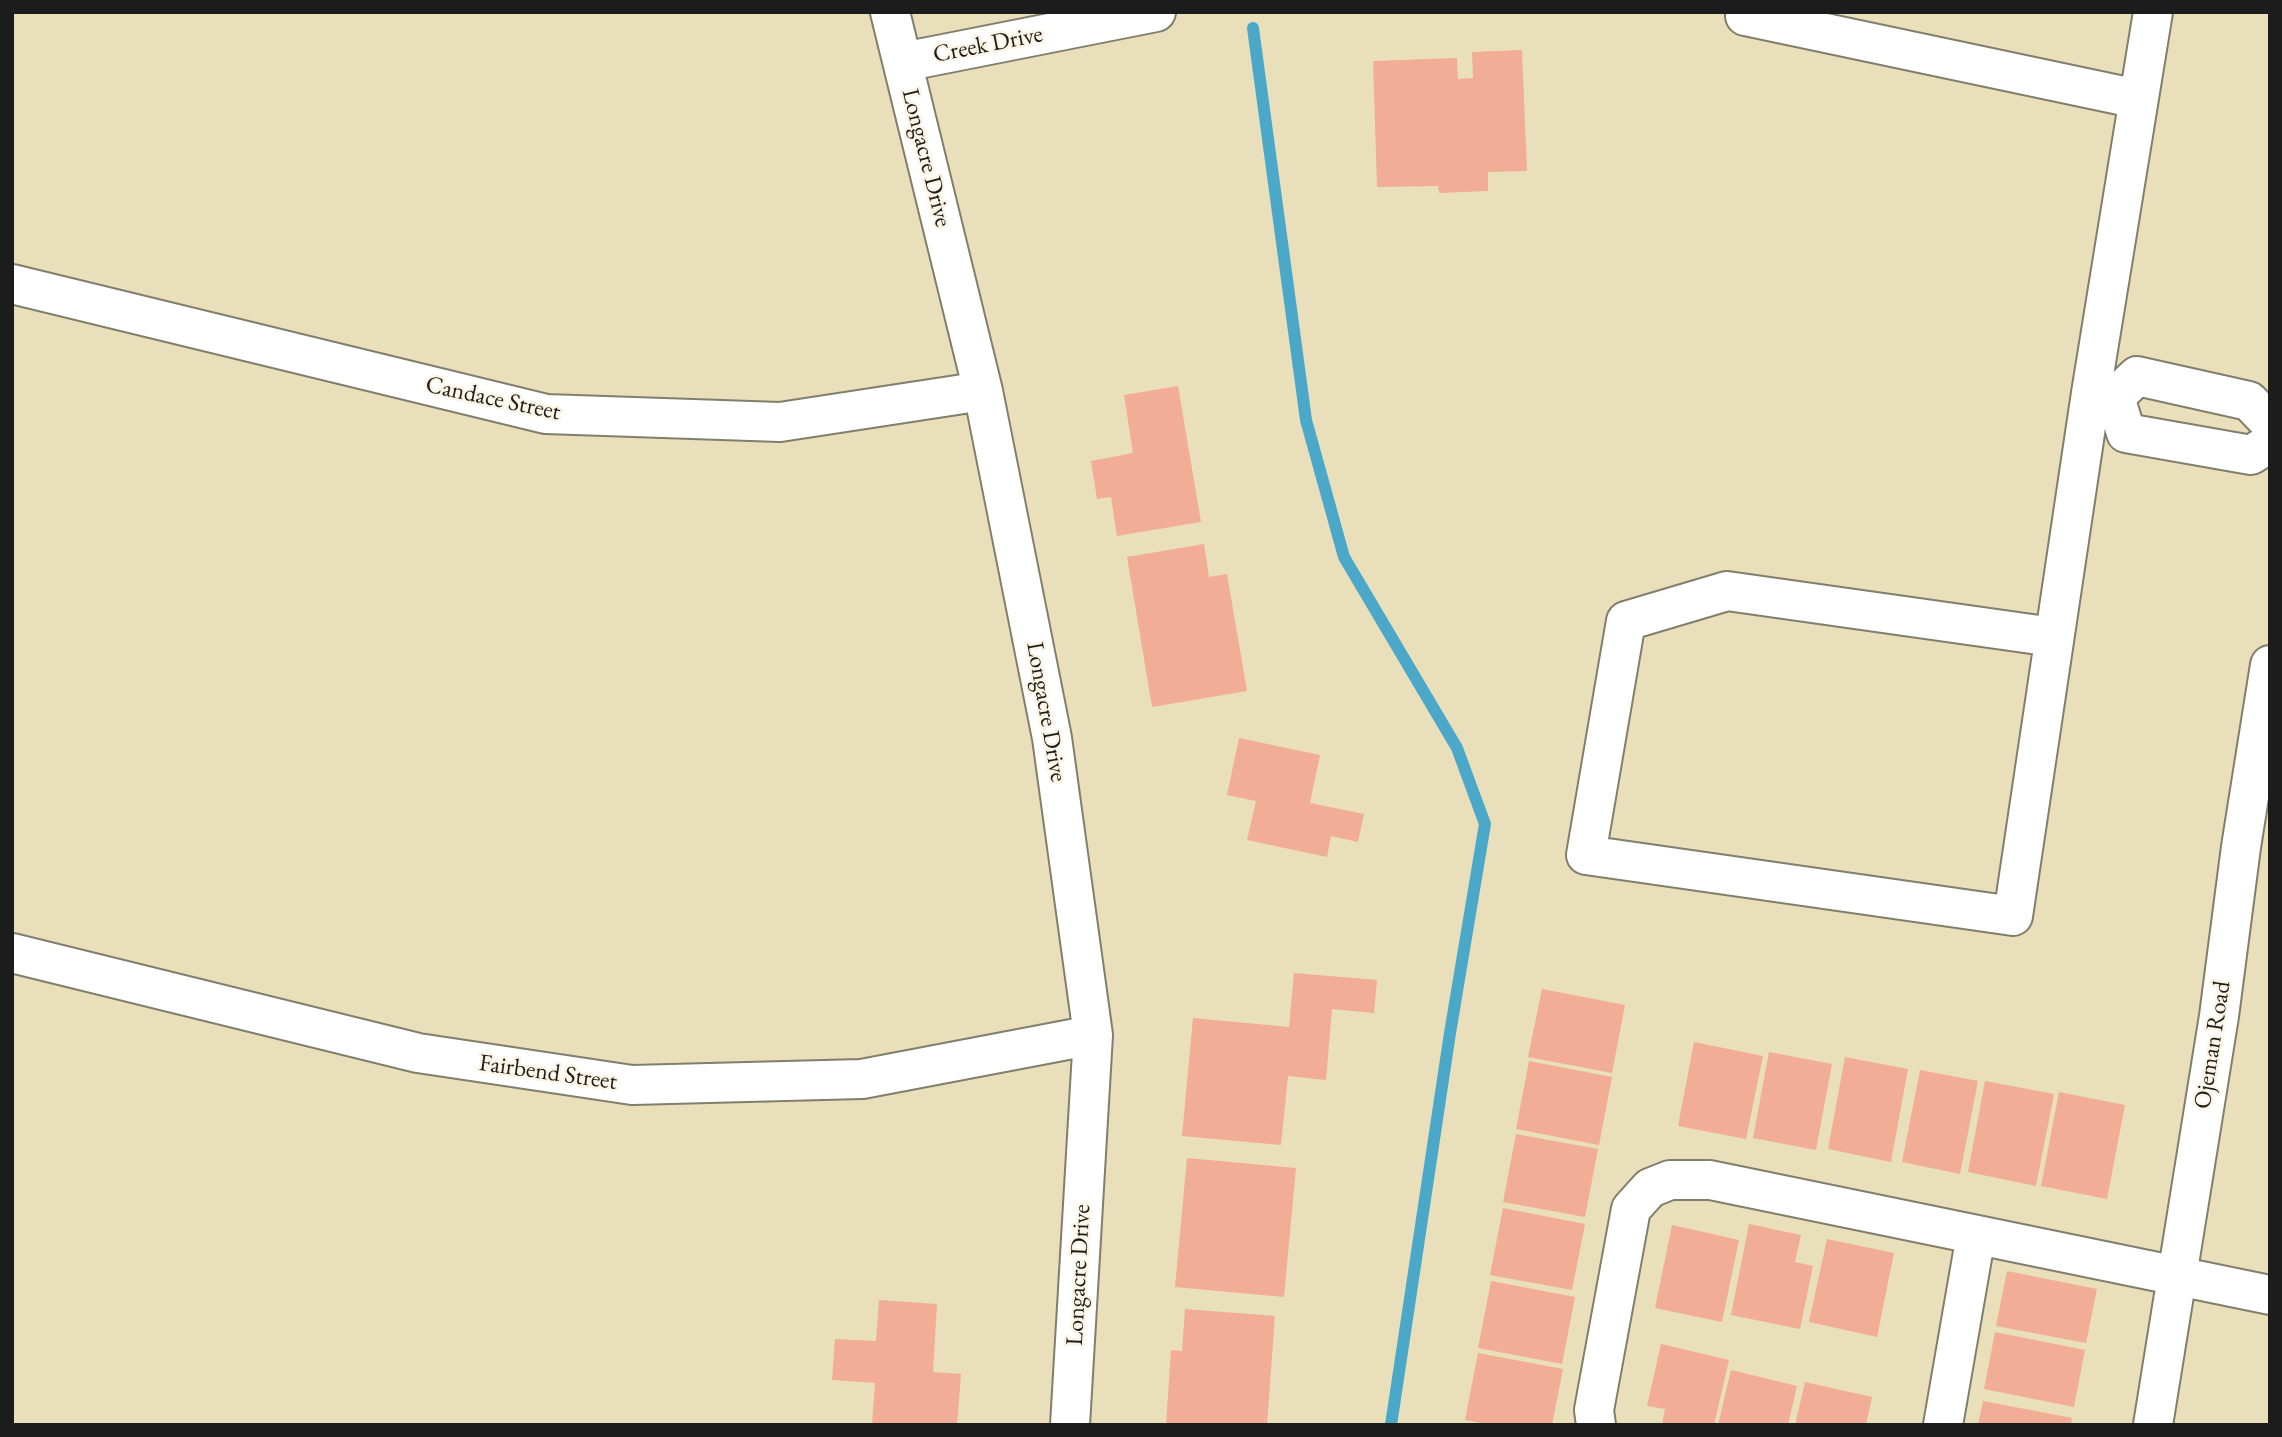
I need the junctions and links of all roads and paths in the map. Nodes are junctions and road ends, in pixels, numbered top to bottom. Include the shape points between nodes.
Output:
1 (890, 12) edge
2 (1156, 12) edge
3 (1746, 12) edge
4 (2152, 12) edge
5 (902, 62) junction
6 (2138, 99) junction
7 (12, 284) edge
8 (2198, 390) junction
9 (983, 391) junction
10 (2103, 395) junction
11 (2270, 423) edge
12 (2270, 443) edge
13 (2186, 445) junction
14 (2053, 637) junction
15 (2270, 665) edge
16 (2256, 851) edge
17 (12, 953) edge
18 (1093, 1035) junction
19 (1976, 1235) junction
20 (2177, 1277) junction
21 (2270, 1295) edge
22 (1069, 1425) edge
23 (1596, 1425) edge
24 (1943, 1425) edge
25 (2153, 1425) edge

1 - 5 street, Longacre Drive
2 - 5 street, Creek Drive
3 - 6 street via 1745,16
4 - 6 street
5 - 9 street, Longacre Drive
6 - 10 street
7 - 9 street, Candace Street via 546,415 780,422
8 - 10 street via 2137,376
8 - 11 street via 2249,401
8 - 13 street
9 - 18 street, Longacre Drive via 1052,738
10 - 13 street via 2126,433
10 - 14 street
12 - 13 street via 2251,454
14 - 14 street via 2013,916 1586,855 1626,621 1727,591
15 - 16 street, Ojeman Road
16 - 20 street, Ojeman Road via 2219,1016
17 - 18 street, Fairbend Street via 418,1053 632,1085 862,1079
18 - 22 street, Longacre Drive
19 - 20 street
19 - 23 street via 1710,1180 1670,1180 1650,1188 1631,1209 1594,1410
19 - 24 street
20 - 21 street
20 - 25 street, Ojeman Road

